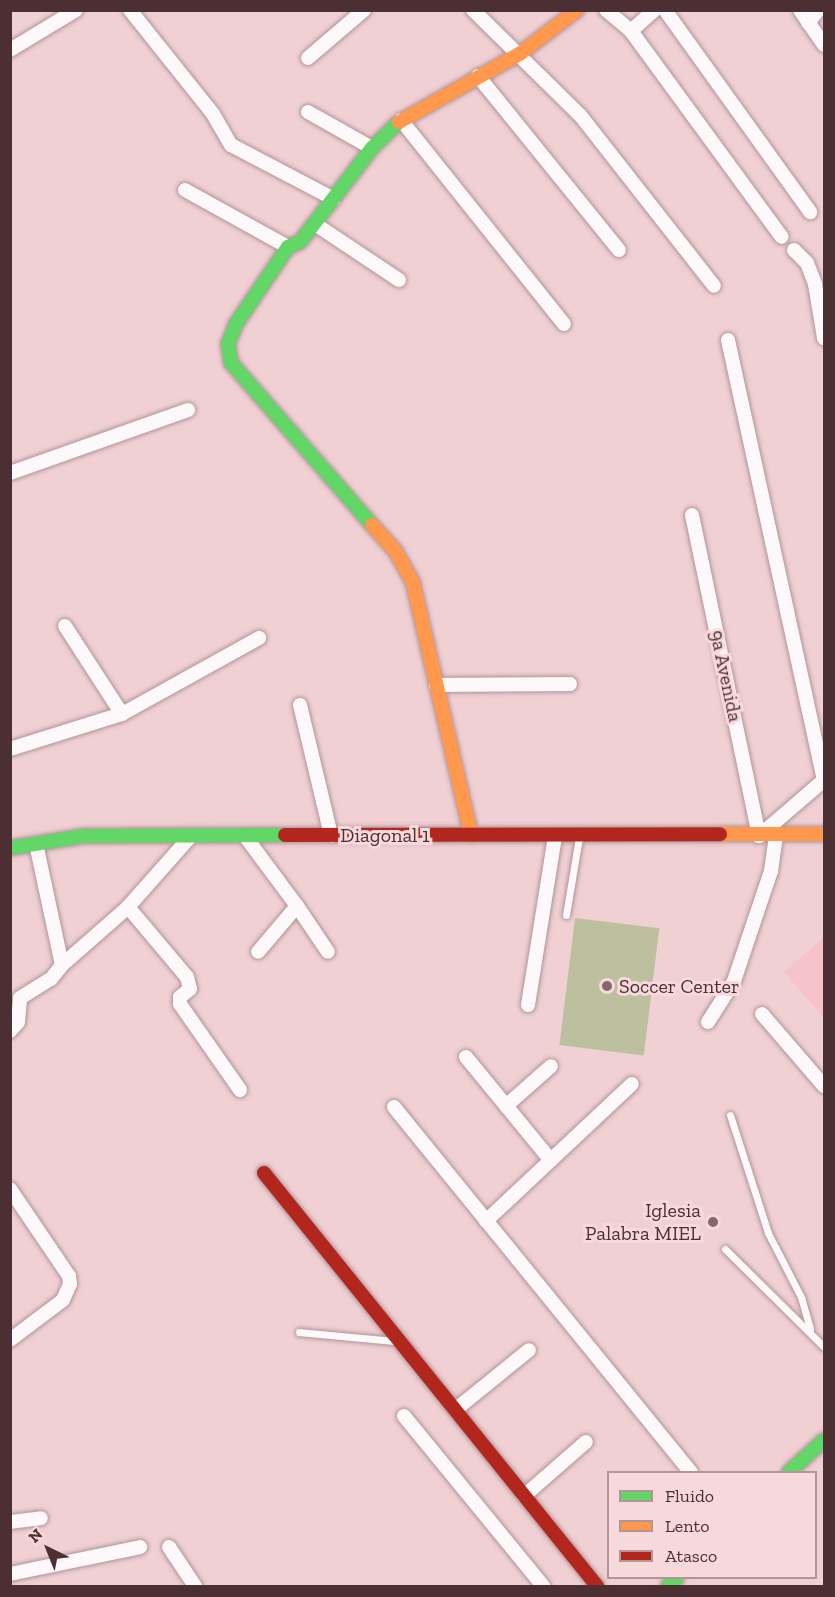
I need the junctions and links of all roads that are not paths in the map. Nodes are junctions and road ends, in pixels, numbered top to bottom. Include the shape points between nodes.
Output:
1 (76, 10) edge
2 (130, 10) edge
3 (364, 10) edge
4 (473, 10) edge
5 (577, 10) edge
6 (606, 10) edge
7 (654, 10) edge
8 (665, 10) edge
9 (800, 10) edge
10 (818, 10) edge
11 (808, 23) junction
12 (631, 31) junction
13 (825, 45) edge
14 (10, 50) edge
15 (521, 53) junction
16 (308, 58) dead end
17 (478, 76) junction
18 (308, 112) dead end
19 (401, 120) junction
20 (372, 148) junction
21 (185, 190) dead end
22 (334, 199) junction
23 (810, 212) dead end
24 (315, 224) junction
25 (782, 237) dead end
26 (288, 247) junction
27 (619, 250) dead end
28 (794, 250) dead end
29 (399, 279) dead end
30 (714, 285) dead end
31 (564, 324) dead end
32 (825, 339) edge
33 (728, 340) dead end
34 (188, 410) dead end
35 (10, 473) edge
36 (692, 515) dead end
37 (65, 626) dead end
38 (259, 638) dead end
39 (570, 684) dead end
40 (436, 685) junction
41 (300, 705) dead end
42 (122, 714) junction
43 (10, 749) edge
44 (825, 780) edge
45 (825, 834) edge
46 (331, 835) junction
47 (245, 836) junction
48 (471, 836) junction
49 (759, 836) junction
50 (776, 836) junction
51 (555, 837) junction
52 (579, 837) junction
53 (189, 838) junction
54 (12, 844) edge
55 (36, 844) junction
56 (297, 906) junction
57 (128, 907) junction
58 (566, 915) dead end
59 (258, 952) dead end
60 (328, 952) dead end
61 (62, 965) junction
62 (528, 1005) dead end
63 (762, 1014) dead end
64 (708, 1022) dead end
65 (10, 1031) edge
66 (466, 1057) dead end
67 (551, 1066) dead end
68 (632, 1084) dead end
69 (825, 1086) edge
70 (240, 1090) dead end
71 (506, 1106) junction
72 (394, 1107) dead end
73 (730, 1115) dead end
74 (549, 1158) junction
75 (264, 1173) dead end
76 (10, 1189) edge
77 (486, 1221) junction
78 (725, 1249) dead end
79 (810, 1329) junction
80 (299, 1332) dead end
81 (10, 1340) edge
82 (400, 1342) junction
83 (825, 1347) edge
84 (529, 1350) dead end
85 (455, 1410) junction
86 (404, 1416) dead end
87 (825, 1440) edge
88 (586, 1442) dead end
89 (690, 1471) edge
90 (791, 1471) edge
91 (524, 1496) junction
92 (41, 1518) dead end
93 (10, 1522) edge
94 (140, 1546) dead end
95 (170, 1547) dead end
96 (10, 1574) edge
97 (195, 1587) edge
98 (543, 1587) edge
99 (597, 1587) edge

1 - 14 street
2 - 22 street via 213,114 231,145
3 - 16 street
4 - 15 street
5 - 15 street
6 - 12 street
7 - 12 street
8 - 23 street
9 - 11 street
10 - 11 street
11 - 13 street
12 - 25 street
15 - 17 street
15 - 30 street via 579,115
17 - 19 street
17 - 27 street
18 - 20 street
19 - 20 street
19 - 31 street
20 - 22 street
21 - 26 street
22 - 24 street
24 - 26 street via 300,242
24 - 29 street
26 - 40 street via 236,324 228,344 231,363 396,552 413,584
28 - 32 street via 807,263 815,284
33 - 44 street
34 - 35 street
36 - 49 street, 9a Avenida
37 - 42 street
38 - 42 street
39 - 40 street
40 - 48 street
41 - 46 street
42 - 43 street
44 - 49 street
45 - 50 street, Diagonal 1
46 - 47 street, Diagonal 1
46 - 48 street, Diagonal 1
47 - 53 street, Diagonal 1
47 - 56 street
48 - 51 street, Diagonal 1
49 - 50 street, Diagonal 1
49 - 52 street, Diagonal 1
50 - 64 street via 771,871 734,981
51 - 52 street, Diagonal 1
51 - 62 street
52 - 58 lane
53 - 55 street, Diagonal 1 via 83,837
53 - 57 street
54 - 55 street, Diagonal 1
55 - 61 street
56 - 59 street
56 - 60 street
57 - 61 street
57 - 70 street via 187,977 190,989 180,997 180,1004
61 - 65 street via 51,978 20,998 17,1025
63 - 69 street
66 - 71 street
67 - 71 street
68 - 74 street
71 - 74 street
72 - 77 street
73 - 79 lane via 768,1233 801,1297
74 - 77 street
75 - 82 street
76 - 81 street via 69,1276 70,1284 63,1300
77 - 89 street
78 - 79 lane
79 - 83 lane
80 - 82 lane
82 - 85 street
84 - 85 street
85 - 91 street
86 - 98 street
87 - 90 street
88 - 91 street
91 - 99 street
92 - 93 street
94 - 96 street
95 - 97 street

